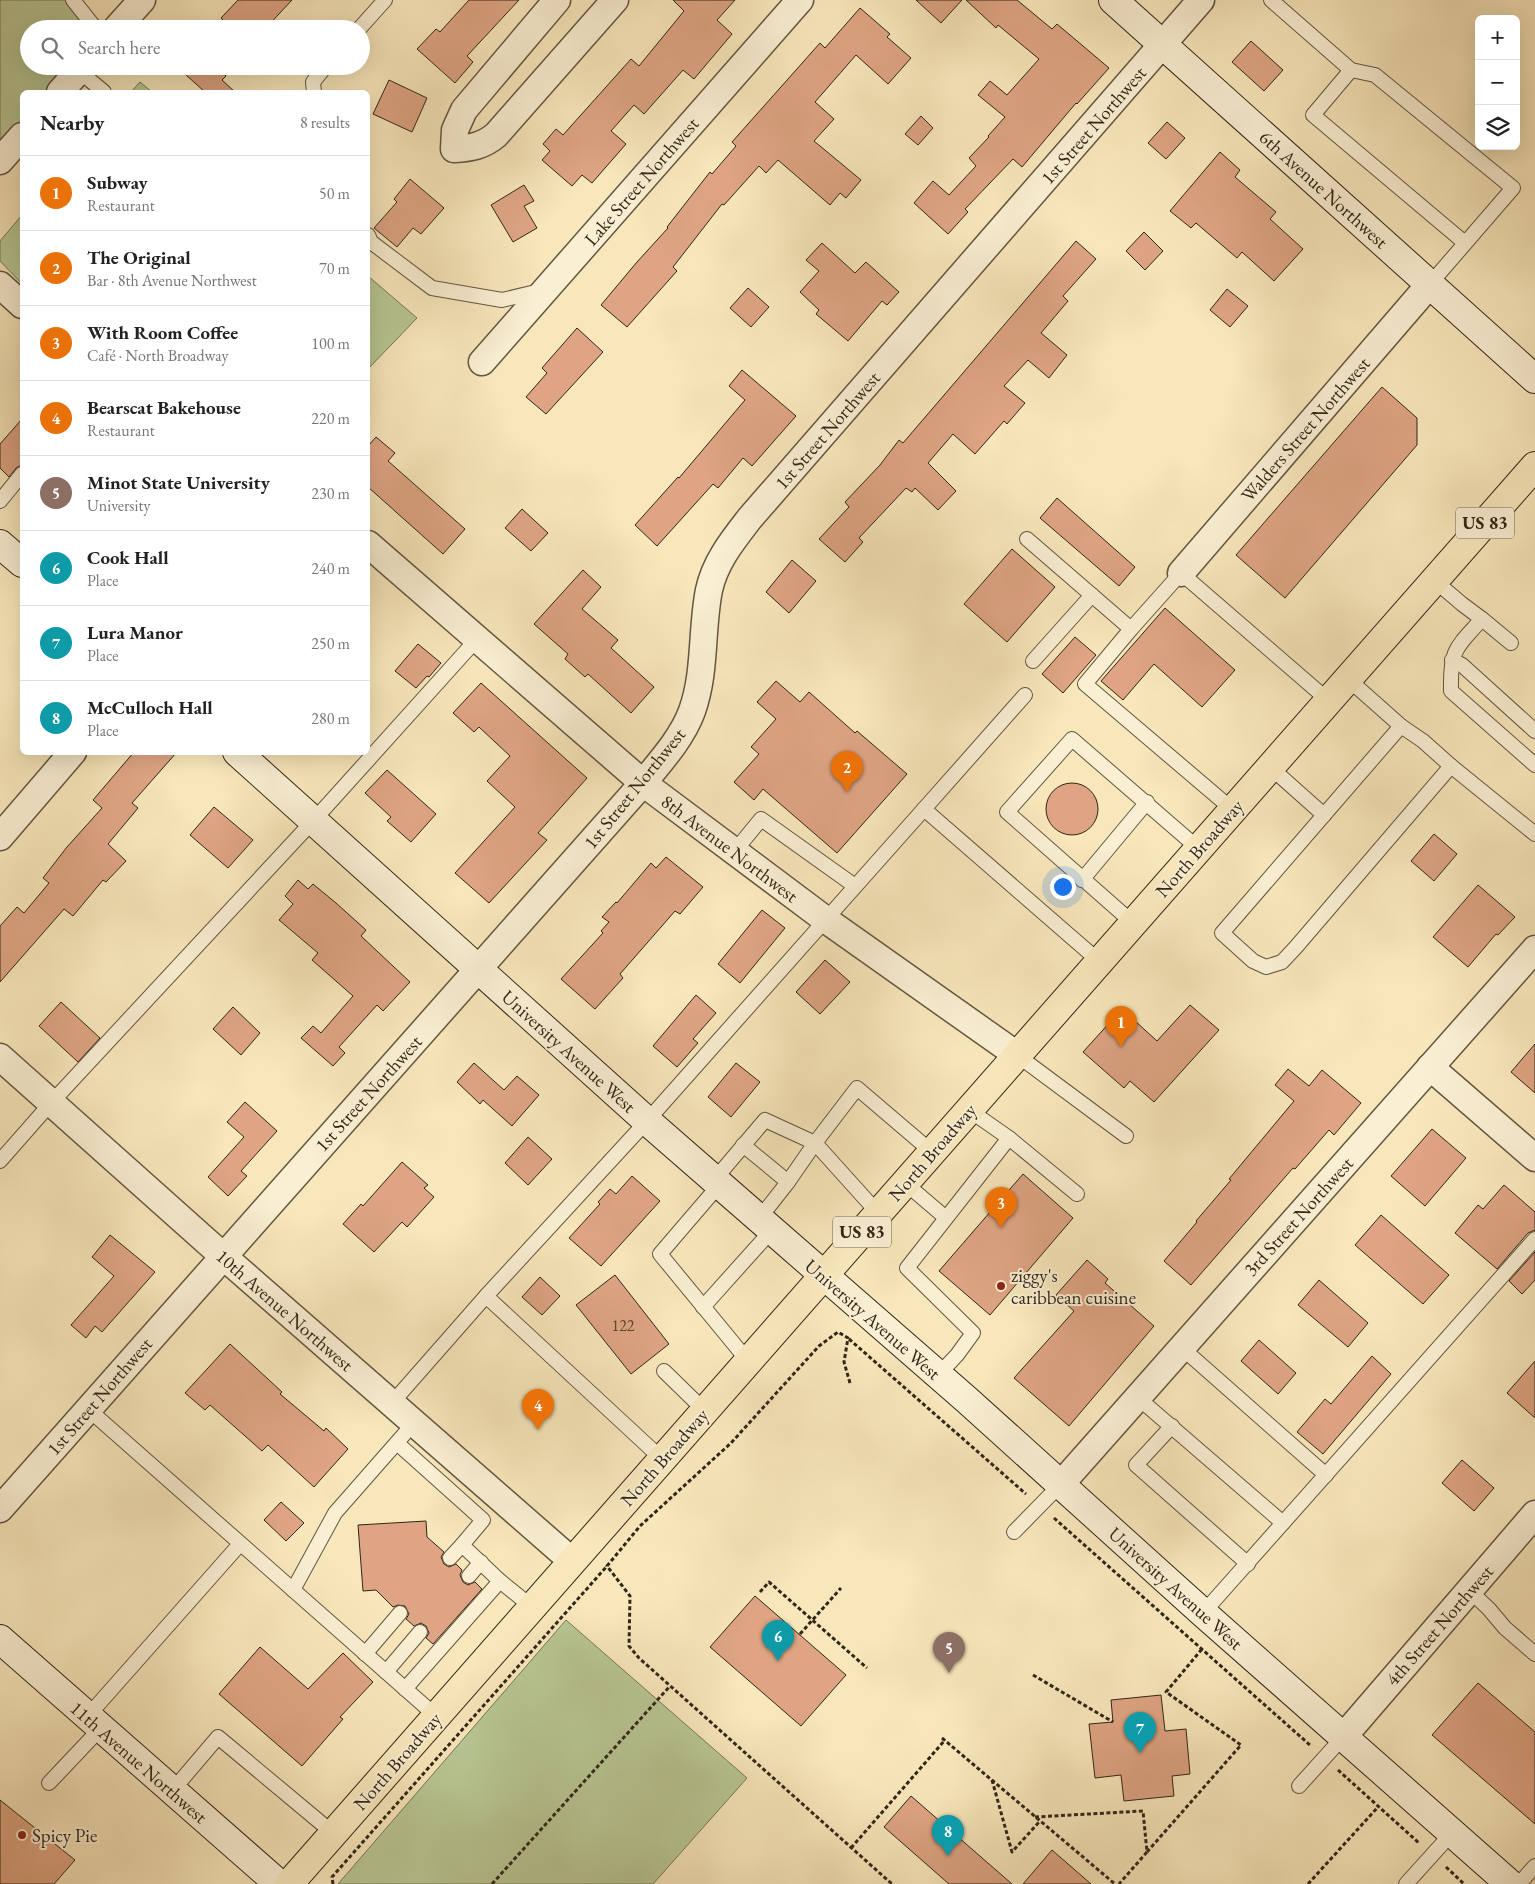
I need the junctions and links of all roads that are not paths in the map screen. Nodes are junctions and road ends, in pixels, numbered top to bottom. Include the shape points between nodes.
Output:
1 (73, 0) edge
2 (142, 0) edge
3 (385, 0) edge
4 (557, 0) edge
5 (615, 0) edge
6 (800, 0) edge
7 (1113, 0) edge
8 (1201, 0) edge
9 (1270, 0) edge
10 (89, 20) edge
11 (124, 20) edge
12 (367, 20) edge
13 (1163, 44) junction
14 (1351, 70) junction
15 (76, 75) edge
16 (87, 75) edge
17 (318, 75) edge
18 (62, 90) edge
19 (102, 90) edge
20 (314, 90) edge
21 (20, 138) edge
22 (0, 161) edge
23 (370, 240) edge
24 (1465, 244) junction
25 (1430, 284) junction
26 (0, 285) edge
27 (545, 290) junction
28 (20, 303) edge
29 (482, 362) dead end
30 (1535, 379) edge
31 (1535, 466) edge
32 (20, 476) edge
33 (0, 501) edge
34 (1027, 539) dead end
35 (0, 544) edge
36 (370, 546) edge
37 (20, 561) edge
38 (1181, 573) junction
39 (1435, 580) junction
40 (1092, 595) junction
41 (1482, 619) junction
42 (1131, 629) junction
43 (476, 639) junction
44 (1510, 643) dead end
45 (1452, 660) junction
46 (1033, 661) dead end
47 (1348, 679) junction
48 (1025, 695) dead end
49 (1329, 701) junction
50 (1401, 726) junction
51 (1535, 731) edge
52 (70, 755) edge
53 (240, 755) edge
54 (1535, 765) edge
55 (1451, 766) junction
56 (1270, 767) junction
57 (643, 783) junction
58 (1147, 802) junction
59 (924, 809) junction
60 (1233, 810) junction
61 (1324, 815) junction
62 (314, 820) junction
63 (1535, 834) edge
64 (0, 837) edge
65 (1199, 849) junction
66 (734, 852) junction
67 (1082, 880) junction
68 (855, 886) junction
69 (826, 920) junction
70 (1133, 923) junction
71 (1535, 949) edge
72 (1100, 962) junction
73 (478, 969) junction
74 (1017, 1055) junction
75 (0, 1057) edge
76 (1430, 1067) junction
77 (51, 1103) junction
78 (969, 1110) junction
79 (648, 1121) junction
80 (1126, 1136) dead end
81 (1008, 1138) junction
82 (815, 1142) junction
83 (744, 1146) junction
84 (932, 1152) junction
85 (1535, 1158) edge
86 (0, 1161) edge
87 (717, 1181) junction
88 (788, 1182) junction
89 (905, 1183) junction
90 (1077, 1194) dead end
91 (878, 1213) junction
92 (946, 1218) junction
93 (765, 1225) junction
94 (1535, 1239) edge
95 (223, 1256) junction
96 (824, 1275) junction
97 (486, 1296) junction
98 (702, 1307) junction
99 (1182, 1348) junction
100 (748, 1361) junction
101 (664, 1371) dead end
102 (938, 1375) junction
103 (1137, 1397) junction
104 (392, 1404) junction
105 (88, 1409) junction
106 (704, 1411) junction
107 (414, 1423) junction
108 (1172, 1426) junction
109 (397, 1444) junction
110 (662, 1459) junction
111 (1326, 1474) junction
112 (1061, 1484) junction
113 (0, 1509) edge
114 (492, 1510) junction
115 (1535, 1514) edge
116 (1283, 1523) junction
117 (1014, 1532) dead end
118 (240, 1544) junction
119 (462, 1544) junction
120 (450, 1558) dead end
121 (572, 1561) junction
122 (481, 1562) junction
123 (1248, 1564) junction
124 (469, 1576) dead end
125 (500, 1581) junction
126 (293, 1590) junction
127 (1469, 1590) junction
128 (532, 1607) junction
129 (400, 1613) dead end
130 (1203, 1613) junction
131 (420, 1632) dead end
132 (0, 1639) edge
133 (365, 1654) junction
134 (1535, 1654) edge
135 (386, 1672) junction
136 (405, 1689) junction
137 (436, 1716) junction
138 (94, 1723) junction
139 (1344, 1736) junction
140 (49, 1783) dead end
141 (1299, 1786) dead end
142 (172, 1791) junction
143 (1452, 1833) junction
144 (333, 1834) junction
145 (1535, 1866) edge
146 (279, 1884) edge
147 (289, 1884) edge
148 (1406, 1884) edge
149 (1510, 1884) edge
150 (1519, 1884) edge

1 - 10 lane
2 - 11 street
3 - 12 lane
4 - 5 street via 464,110 455,130 454,149 474,147 496,135
6 - 27 street, Lake Street Northwest
7 - 13 street, 6th Avenue Northwest
8 - 13 street, 1st Street Northwest
9 - 14 lane
13 - 25 street, 6th Avenue Northwest
13 - 57 street, 1st Street Northwest via 726,549 709,592 700,682 692,712 672,747
14 - 24 lane via 1313,114
14 - 24 lane via 1375,75 1513,188
15 - 18 street
16 - 19 lane
17 - 20 lane via 312,82
21 - 22 street
23 - 27 lane via 432,288 502,300
24 - 25 lane
25 - 30 street, 6th Avenue Northwest
25 - 38 street, Walders Street Northwest
26 - 28 street
27 - 29 street, Lake Street Northwest
31 - 39 main road, North Broadway / US 83
32 - 33 lane
34 - 40 lane
35 - 37 street
36 - 43 street, 8th Avenue Northwest
38 - 42 lane
38 - 49 lane
39 - 41 lane
39 - 47 main road, North Broadway / US 83
40 - 42 lane
40 - 46 lane
41 - 44 lane
41 - 45 lane via 1455,650
42 - 60 lane via 1085,684
43 - 57 street, 8th Avenue Northwest
43 - 62 lane
45 - 51 lane via 1462,665
45 - 54 lane via 1451,691
47 - 49 main road, North Broadway / US 83
47 - 50 lane
48 - 59 lane
49 - 56 main road, North Broadway / US 83
50 - 55 lane
50 - 61 lane
52 - 64 street
53 - 62 street, University Avenue West
55 - 61 lane via 1282,962 1266,967 1253,961 1222,933
55 - 63 lane
56 - 60 main road, North Broadway / US 83
56 - 61 lane
57 - 66 street, 8th Avenue Northwest
57 - 73 street, 1st Street Northwest
58 - 65 lane
58 - 67 lane
58 - 67 lane via 1072,739 1007,812
59 - 68 lane
59 - 72 lane
60 - 65 main road, North Broadway / US 83
62 - 73 street, University Avenue West
62 - 77 lane
65 - 70 main road, North Broadway / US 83
66 - 68 lane via 761,820
66 - 69 street, 8th Avenue Northwest
67 - 70 lane
68 - 69 lane
69 - 74 street, 8th Avenue Northwest
69 - 79 lane
70 - 72 main road, North Broadway / US 83
71 - 76 street, 3rd Street Northwest
72 - 74 main road, North Broadway / US 83
73 - 79 street, University Avenue West
73 - 95 street, 1st Street Northwest
74 - 78 main road, North Broadway / US 83
74 - 80 lane
75 - 77 street, 10th Avenue Northwest
76 - 85 street
76 - 99 street, 3rd Street Northwest
77 - 86 lane
77 - 95 street, 10th Avenue Northwest
78 - 81 lane
78 - 84 main road, North Broadway / US 83
79 - 87 street, University Avenue West
79 - 97 lane
81 - 90 lane
81 - 92 lane
82 - 83 lane via 765,1120
82 - 84 lane via 857,1088
82 - 88 lane
82 - 91 lane
83 - 87 lane
83 - 88 lane
84 - 89 main road, North Broadway / US 83
87 - 93 street, University Avenue West
87 - 98 lane via 660,1254
88 - 93 lane
89 - 91 main road, North Broadway / US 83
89 - 92 lane
91 - 96 main road, North Broadway / US 83
92 - 102 lane via 907,1268 973,1333
93 - 96 street, University Avenue West
93 - 98 lane
94 - 111 lane
95 - 104 street, 10th Avenue Northwest
95 - 105 street, 1st Street Northwest
96 - 100 main road, North Broadway / US 83
96 - 102 street, University Avenue West
97 - 104 lane
97 - 110 lane
98 - 100 lane
99 - 103 street, 3rd Street Northwest
99 - 111 lane
100 - 106 main road, North Broadway / US 83
101 - 106 lane
102 - 112 street, University Avenue West
103 - 108 lane
103 - 112 street, 3rd Street Northwest
104 - 107 street, 10th Avenue Northwest
105 - 113 street, 1st Street Northwest
105 - 118 lane
106 - 110 main road, North Broadway / US 83
107 - 109 lane
107 - 114 street, 10th Avenue Northwest
108 - 116 lane
108 - 123 lane via 1136,1465
109 - 114 lane
109 - 126 lane via 335,1513
110 - 121 main road, North Broadway / US 83
111 - 116 lane
112 - 117 lane
112 - 130 street, University Avenue West
114 - 119 lane
114 - 121 street, 10th Avenue Northwest
115 - 127 street, 4th Street Northwest
116 - 123 lane
118 - 126 lane
118 - 138 lane
119 - 120 lane
119 - 122 lane
121 - 128 main road, North Broadway / US 83
122 - 124 lane
122 - 125 lane
123 - 130 lane
125 - 128 lane
125 - 136 lane
126 - 133 lane
127 - 134 lane
127 - 139 street, 4th Street Northwest
128 - 137 main road, North Broadway / US 83
129 - 133 lane
130 - 139 street, University Avenue West
131 - 135 lane
132 - 138 street, 11th Avenue Northwest
133 - 135 lane
135 - 136 lane
136 - 137 lane
137 - 144 main road, North Broadway / US 83
138 - 140 lane
138 - 142 street, 11th Avenue Northwest
139 - 141 lane
139 - 143 street, University Avenue West
142 - 144 lane via 218,1737
142 - 146 street, 11th Avenue Northwest
143 - 148 lane
143 - 149 street, University Avenue West
144 - 147 main road, North Broadway / US 83
145 - 150 lane

